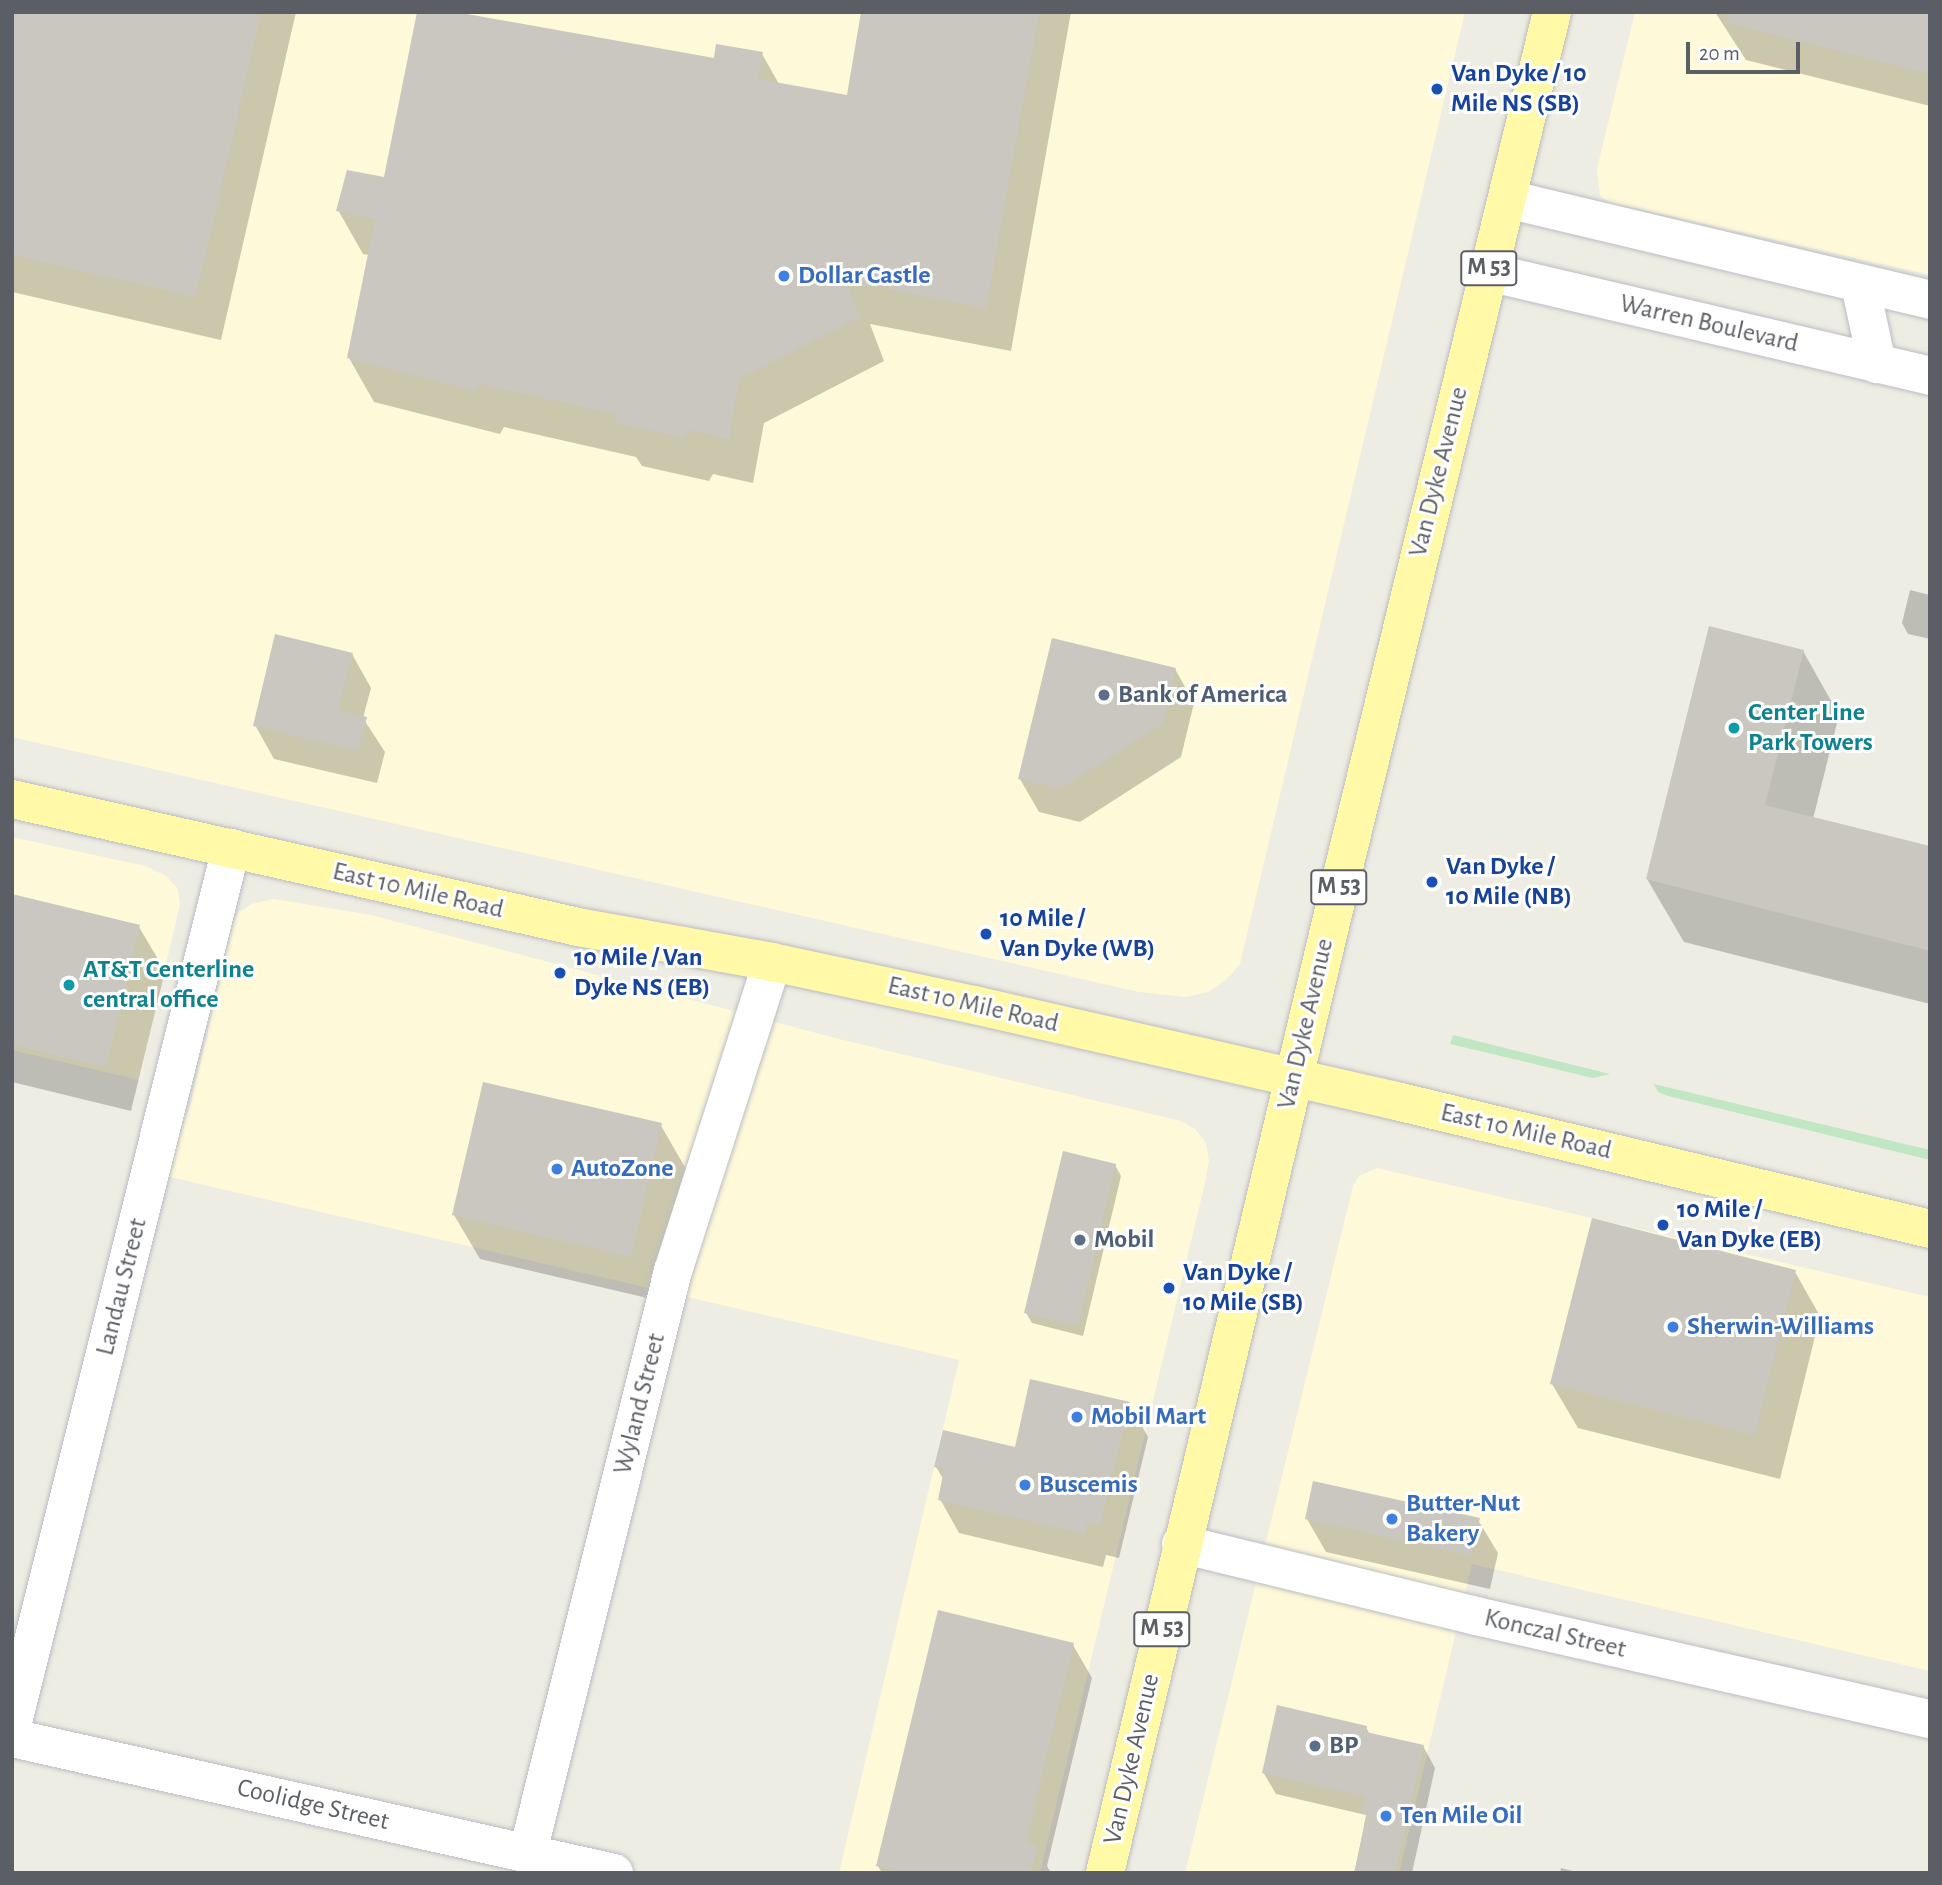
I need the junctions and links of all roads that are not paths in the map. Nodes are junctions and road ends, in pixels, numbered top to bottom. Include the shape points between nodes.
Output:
1 (1552, 12) edge
2 (1507, 199) junction
3 (1488, 272) junction
4 (1860, 284) junction
5 (1930, 300) edge
6 (1877, 363) junction
7 (1930, 376) edge
8 (12, 799) edge
9 (231, 848) junction
10 (772, 961) junction
11 (1294, 1077) junction
12 (1930, 1230) edge
13 (1181, 1544) junction
14 (1930, 1719) edge
15 (12, 1726) edge
16 (12, 1738) edge
17 (528, 1852) junction
18 (614, 1873) edge
19 (1105, 1873) edge

1 - 2 main road, Van Dyke Avenue / M 53
2 - 3 main road, Van Dyke Avenue / M 53
2 - 4 street
3 - 6 street, Warren Boulevard
3 - 11 main road, Van Dyke Avenue / M 53
4 - 5 street
4 - 6 street
6 - 7 street, Warren Boulevard
8 - 9 main road, East 10 Mile Road
9 - 10 main road, East 10 Mile Road via 578,928
9 - 15 street, Landau Street
10 - 11 main road, East 10 Mile Road
10 - 17 street, Wyland Street via 673,1271
11 - 12 main road, East 10 Mile Road
11 - 13 main road, Van Dyke Avenue / M 53
13 - 14 street, Konczal Street
13 - 19 main road, Van Dyke Avenue / M 53
16 - 17 street, Coolidge Street
17 - 18 street, Coolidge Street

